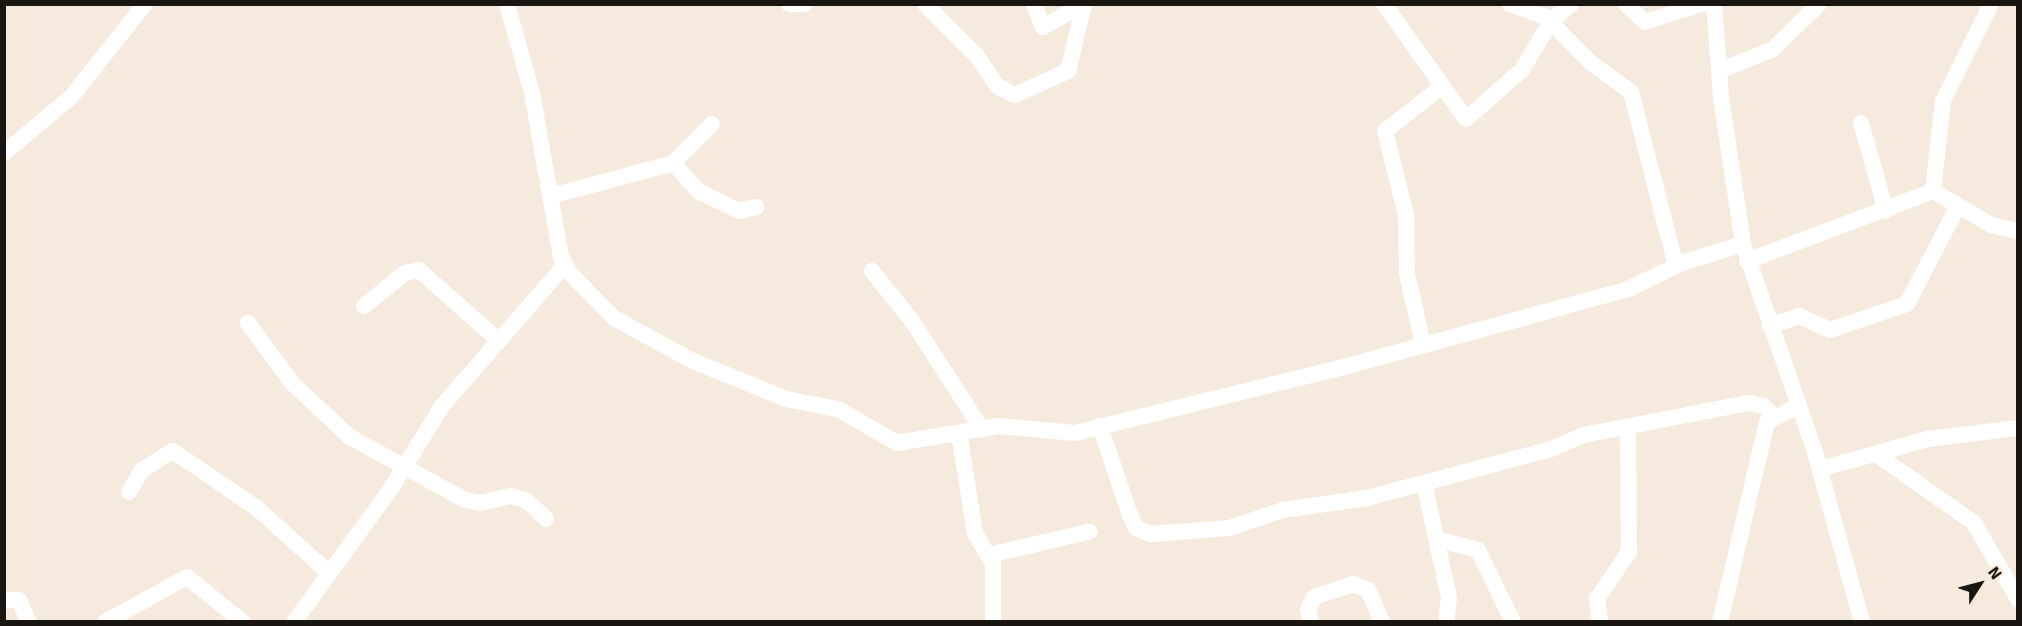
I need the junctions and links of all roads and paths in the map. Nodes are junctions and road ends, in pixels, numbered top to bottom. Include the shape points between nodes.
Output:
1 (145, 4) edge
2 (507, 4) edge
3 (789, 4) edge
4 (805, 4) edge
5 (925, 4) edge
6 (1034, 4) edge
7 (1384, 4) edge
8 (1510, 4) edge
9 (1571, 4) edge
10 (1626, 4) edge
11 (1701, 4) edge
12 (1714, 4) edge
13 (1819, 4) edge
14 (1991, 4) edge
15 (1084, 5) edge
16 (1551, 21) junction
17 (1719, 71) junction
18 (1440, 88) junction
19 (1861, 123) dead end
20 (712, 124) dead end
21 (4, 153) edge
22 (673, 163) junction
23 (1933, 191) junction
24 (551, 196) junction
25 (1958, 206) junction
26 (757, 207) dead end
27 (1886, 211) junction
28 (2018, 231) edge
29 (1743, 244) junction
30 (1747, 261) junction
31 (565, 265) junction
32 (1676, 266) junction
33 (872, 271) dead end
34 (364, 306) dead end
35 (248, 323) dead end
36 (1770, 326) junction
37 (499, 341) junction
38 (1422, 344) junction
39 (1798, 406) junction
40 (1772, 415) junction
41 (1100, 426) junction
42 (2018, 428) edge
43 (982, 429) junction
44 (1628, 429) junction
45 (959, 433) junction
46 (1876, 454) junction
47 (404, 467) junction
48 (1820, 469) junction
49 (1424, 483) junction
50 (129, 492) dead end
51 (546, 519) dead end
52 (1089, 532) dead end
53 (1437, 539) junction
54 (989, 555) junction
55 (329, 573) junction
56 (2018, 599) edge
57 (4, 600) edge
58 (29, 621) edge
59 (105, 621) edge
60 (243, 621) edge
61 (294, 621) edge
62 (993, 621) edge
63 (1311, 621) edge
64 (1382, 621) edge
65 (1446, 621) edge
66 (1513, 621) edge
67 (1600, 621) edge
68 (1720, 621) edge
69 (1862, 621) edge

1 - 21 street via 70,97
2 - 24 street via 532,93
3 - 4 street
5 - 15 street via 977,56 997,86 1015,95 1068,71
6 - 15 street via 1043,27
7 - 18 street
8 - 16 street
9 - 16 street
10 - 11 street via 1645,22
12 - 17 street
13 - 17 street via 1773,49
14 - 23 street via 1943,101
16 - 18 street via 1522,70 1472,117 1459,116
16 - 32 street via 1591,63 1631,92
17 - 29 street
18 - 38 street via 1385,131 1406,215 1407,274
19 - 27 street
20 - 22 street
22 - 24 street
22 - 26 street via 698,192 739,212
23 - 25 street
23 - 27 street
24 - 31 street
25 - 28 street via 2001,229
25 - 36 street via 1907,304 1830,330 1814,327 1798,316
27 - 30 street
29 - 30 street
29 - 32 street
30 - 36 street
31 - 37 street
31 - 45 street via 614,318 693,361 786,399 838,409 897,443
32 - 38 street via 1626,290
33 - 43 street via 912,321
34 - 37 street via 405,273 419,270
35 - 47 street via 292,383 338,428
36 - 39 street
37 - 47 street via 442,406
38 - 41 street
39 - 40 street
39 - 48 street
40 - 44 street via 1764,406 1749,403
40 - 68 street
41 - 43 street via 1061,434 1010,426
41 - 49 street via 1130,515 1142,532 1229,528 1283,510
42 - 46 street via 1928,439
43 - 45 street
44 - 49 street via 1584,435
44 - 67 street via 1629,552 1599,593
45 - 54 street via 975,533
46 - 48 street
46 - 56 street via 1974,523
47 - 51 street via 465,500 527,501
47 - 55 street
48 - 69 street
49 - 53 street
50 - 55 street via 142,470 173,451 258,509
52 - 54 street
53 - 65 street via 1449,598
53 - 66 street via 1478,550
54 - 62 street
55 - 61 street
57 - 58 street via 19,600
59 - 60 street via 187,577
63 - 64 street via 1308,610 1314,597 1353,584 1368,590

